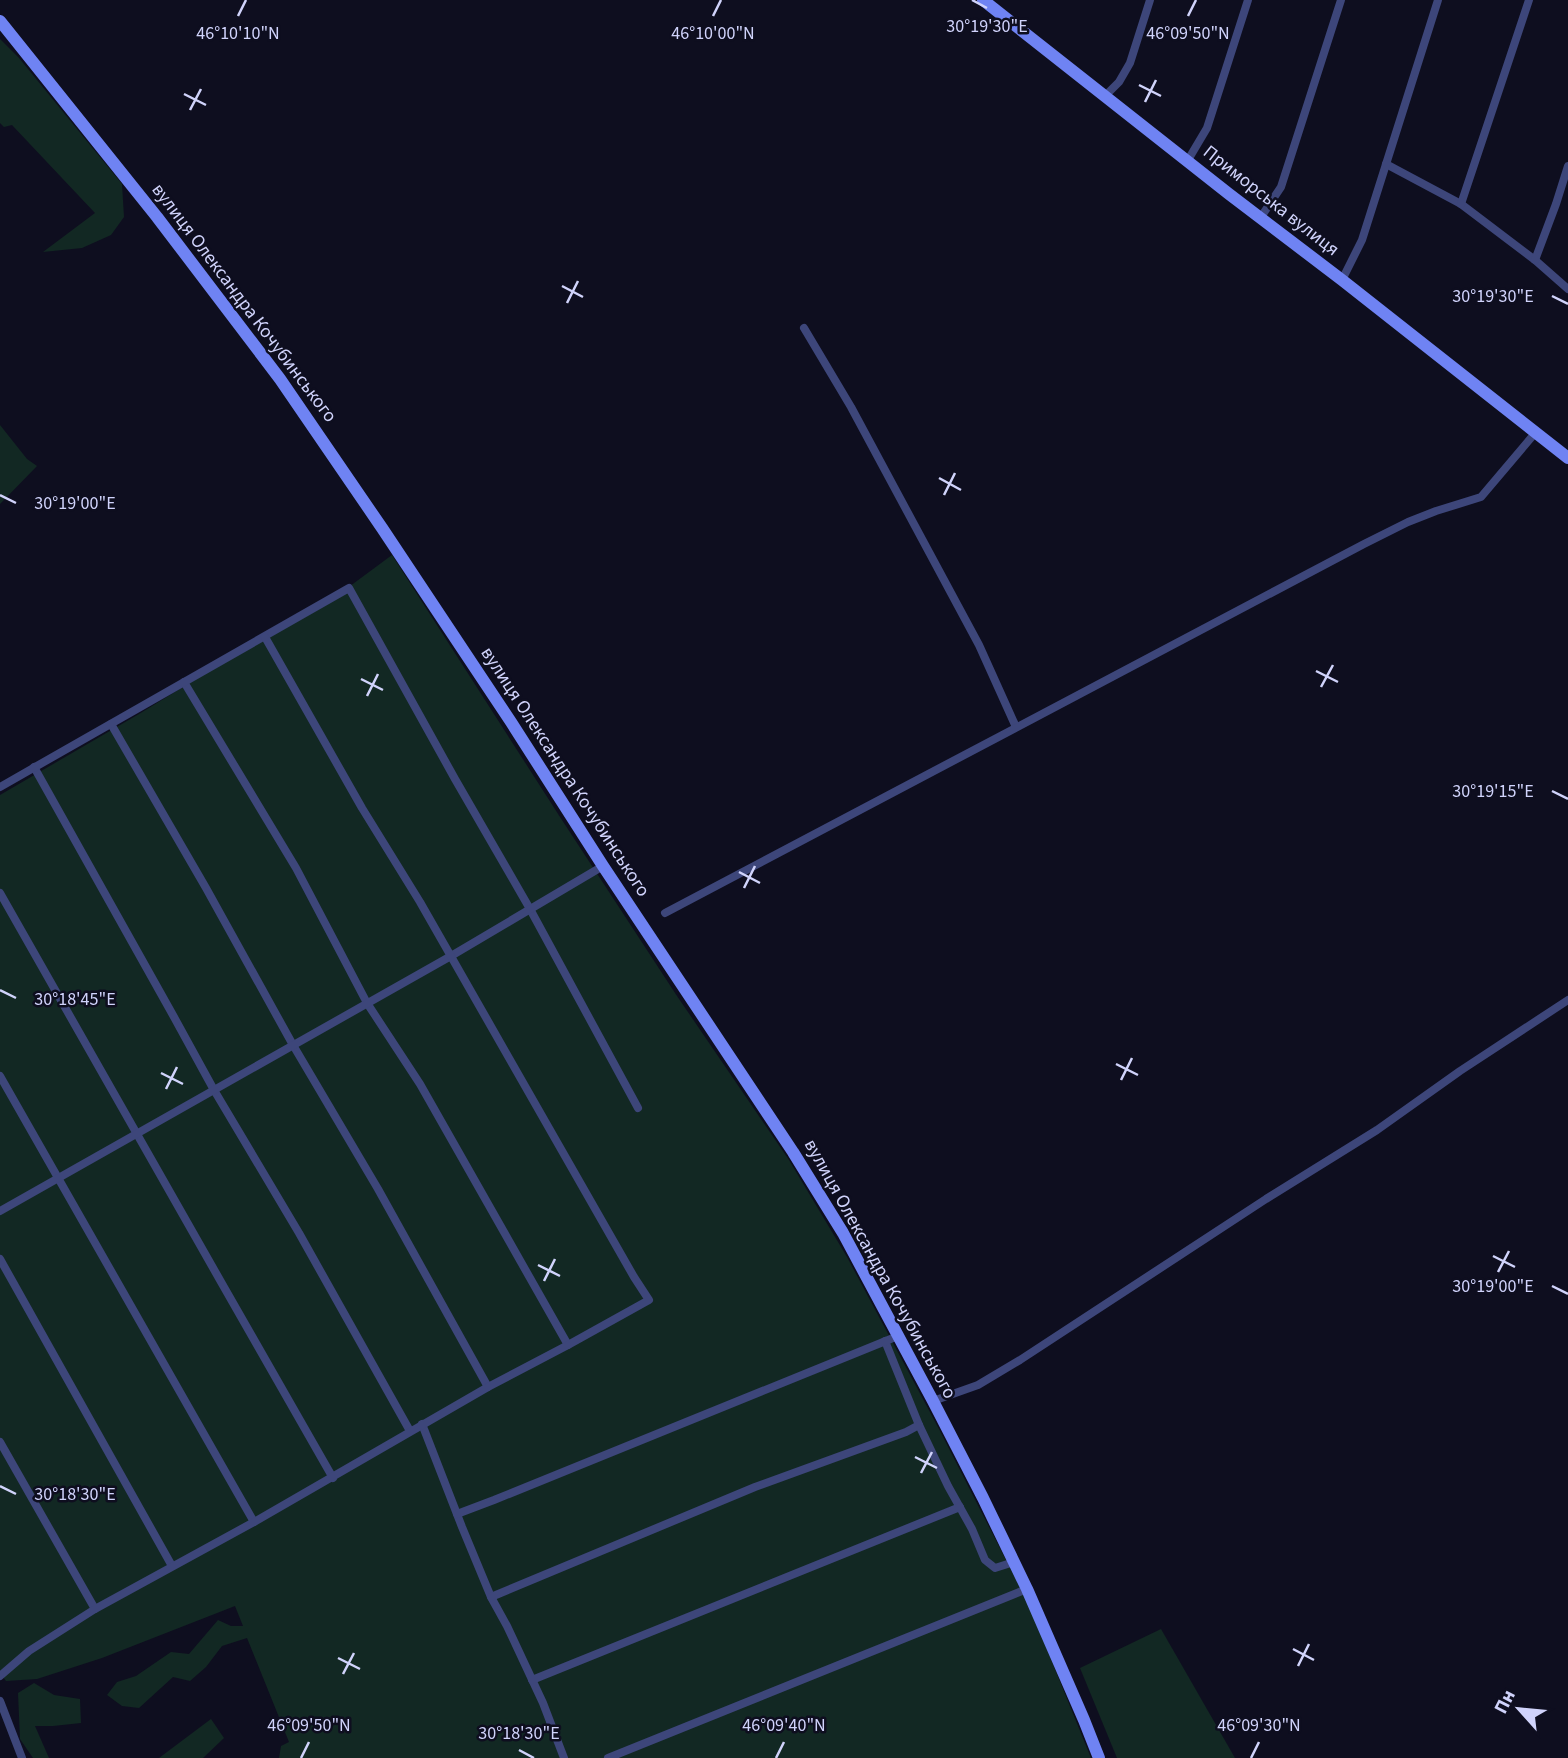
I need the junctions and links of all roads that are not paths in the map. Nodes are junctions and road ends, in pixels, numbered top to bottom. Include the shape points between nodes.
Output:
1 (1150, 0) edge
2 (1248, 0) edge
3 (1341, 0) edge
4 (1438, 0) edge
5 (1529, 0) edge
6 (990, 2) edge
7 (0, 21) edge
8 (1105, 96) junction
9 (1188, 160) junction
10 (1386, 164) junction
11 (1568, 166) edge
12 (1461, 204) junction
13 (1261, 217) junction
14 (1535, 260) junction
15 (1342, 280) junction
16 (1568, 289) edge
17 (804, 328) dead end
18 (1536, 432) junction
19 (1568, 458) edge
20 (265, 637) junction
21 (184, 682) junction
22 (111, 724) junction
23 (1016, 727) junction
24 (34, 767) junction
25 (0, 787) edge
26 (603, 866) junction
27 (0, 893) edge
28 (530, 909) junction
29 (665, 914) dead end
30 (451, 956) junction
31 (1568, 1000) edge
32 (368, 1003) junction
33 (293, 1045) junction
34 (0, 1076) edge
35 (214, 1090) junction
36 (638, 1108) dead end
37 (136, 1135) junction
38 (59, 1178) junction
39 (0, 1211) edge
40 (0, 1259) edge
41 (898, 1336) junction
42 (885, 1341) junction
43 (568, 1345) junction
44 (488, 1387) junction
45 (933, 1401) junction
46 (422, 1424) junction
47 (919, 1425) junction
48 (410, 1431) junction
49 (0, 1442) edge
50 (333, 1478) junction
51 (960, 1507) junction
52 (457, 1514) junction
53 (254, 1522) junction
54 (1014, 1562) junction
55 (173, 1566) junction
56 (1027, 1589) junction
57 (491, 1597) junction
58 (95, 1609) junction
59 (0, 1676) edge
60 (532, 1680) junction
61 (0, 1701) edge
62 (22, 1758) edge
63 (564, 1758) edge
64 (608, 1758) edge
65 (1099, 1758) edge

1 - 8 street via 1130,63
2 - 9 street via 1207,128
3 - 13 street via 1281,187
4 - 10 street
5 - 12 street
6 - 8 street, Приморська вулиця
7 - 26 street, вулиця Олександра Кочубинського via 157,216 280,379
8 - 9 street, Приморська вулиця
9 - 13 street, Приморська вулиця
10 - 12 street
10 - 15 street via 1362,240
11 - 14 street
12 - 14 street
13 - 15 street, Приморська вулиця
14 - 16 street
15 - 18 street, Приморська вулиця
17 - 23 street via 967,622
18 - 19 street, Приморська вулиця
18 - 23 street via 1481,497 1408,522
20 - 21 street
20 - 28 street via 349,588
20 - 30 street
21 - 22 street
21 - 32 street via 296,868
22 - 24 street
22 - 33 street
23 - 29 street
24 - 25 street
24 - 35 street
26 - 28 street
26 - 41 street, вулиця Олександра Кочубинського via 793,1152
27 - 37 street
28 - 30 street
28 - 36 street
30 - 32 street
30 - 43 street via 649,1300
31 - 45 street via 1377,1130 1020,1360 978,1385
32 - 33 street
32 - 43 street via 421,1084
33 - 35 street
33 - 44 street
34 - 38 street
35 - 37 street
35 - 48 street
37 - 38 street
37 - 50 street
38 - 39 street
38 - 53 street
40 - 55 street
41 - 42 street
41 - 45 street, вулиця Олександра Кочубинського
42 - 47 street
42 - 52 street
43 - 44 street
44 - 46 street
45 - 54 street, вулиця Олександра Кочубинського
46 - 48 street
46 - 52 street
47 - 51 street
47 - 57 street via 755,1486
48 - 50 street
49 - 58 street
50 - 53 street
51 - 54 street via 985,1560 995,1568
51 - 60 street
52 - 57 street
53 - 55 street
54 - 56 street, вулиця Олександра Кочубинського
55 - 58 street
56 - 64 street
56 - 65 street, вулиця Олександра Кочубинського
57 - 60 street
58 - 59 street via 29,1651
60 - 63 street
61 - 62 street

